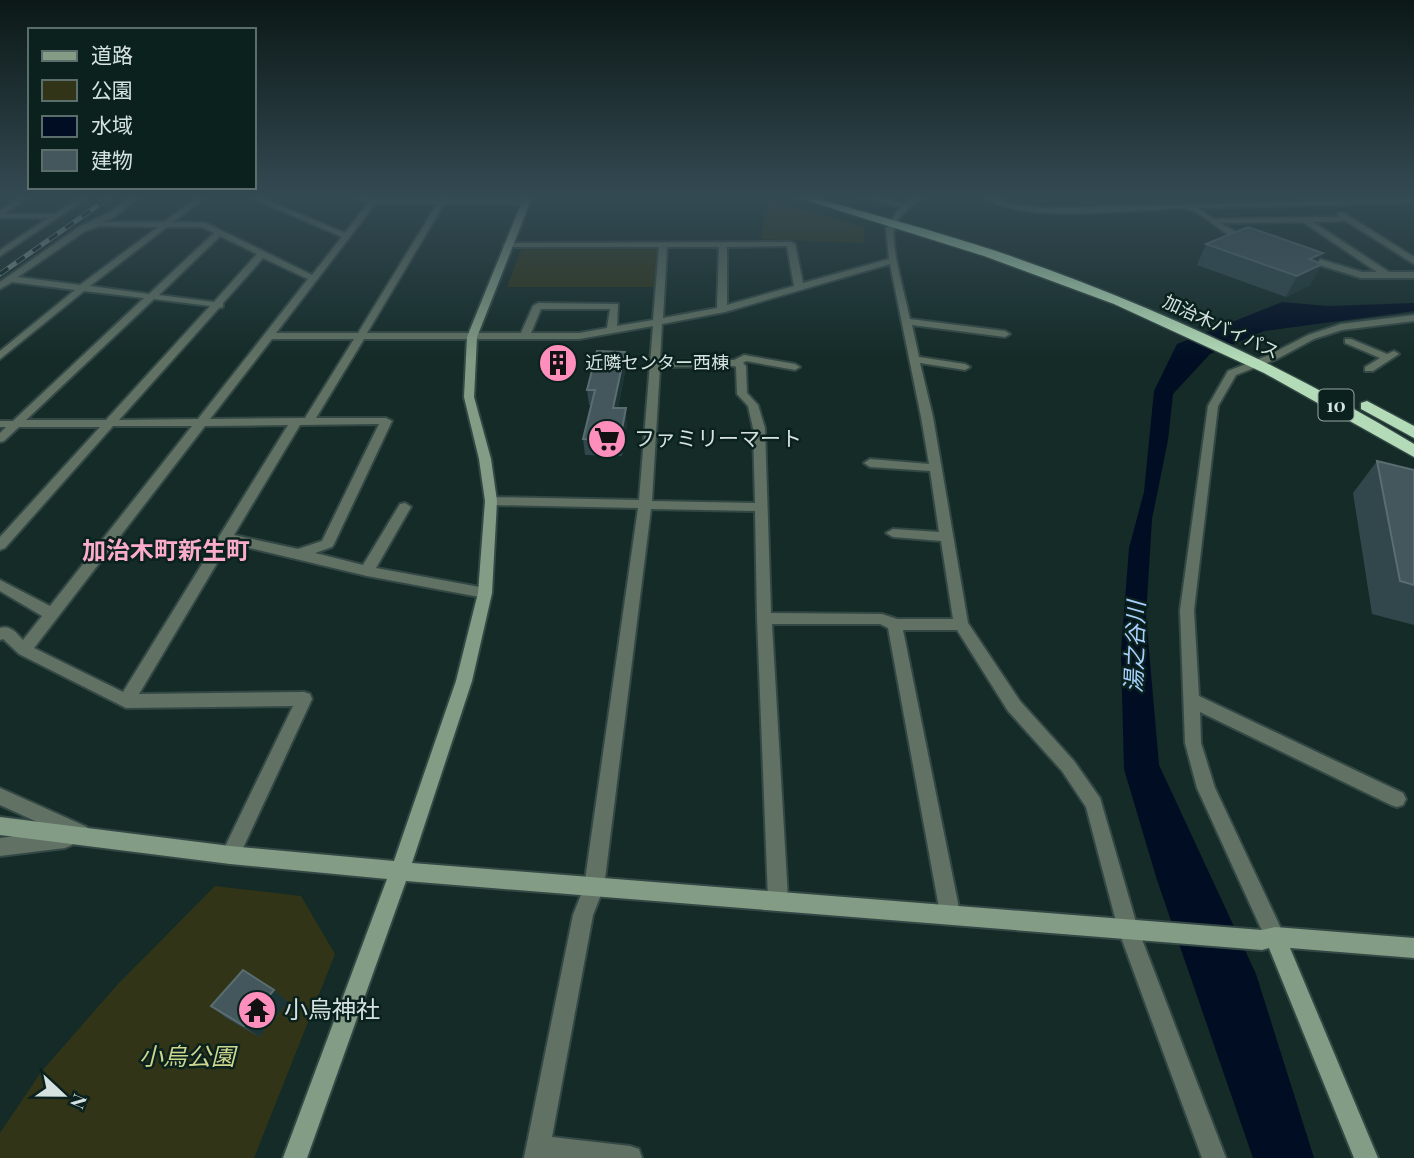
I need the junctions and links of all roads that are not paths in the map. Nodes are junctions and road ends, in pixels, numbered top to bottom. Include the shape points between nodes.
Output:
1 (50, 251) edge
2 (131, 251) edge
3 (200, 251) edge
4 (256, 251) edge
5 (335, 251) edge
6 (412, 251) edge
7 (505, 251) edge
8 (663, 251) edge
9 (723, 251) edge
10 (792, 251) edge
11 (892, 251) edge
12 (989, 251) edge
13 (1011, 251) edge
14 (1351, 251) edge
15 (1398, 251) edge
16 (262, 254) junction
17 (1299, 256) edge
18 (893, 260) junction
19 (1414, 261) edge
20 (1387, 275) junction
21 (1414, 275) edge
22 (10, 279) junction
23 (314, 279) junction
24 (0, 286) edge
25 (82, 288) junction
26 (799, 288) junction
27 (153, 296) junction
28 (220, 305) junction
29 (722, 310) junction
30 (1414, 318) edge
31 (660, 320) junction
32 (906, 321) junction
33 (1354, 325) junction
34 (612, 329) junction
35 (1004, 334) dead end
36 (269, 336) junction
37 (360, 336) junction
38 (525, 336) junction
39 (472, 337) junction
40 (1348, 341) junction
41 (1337, 345) dead end
42 (0, 356) edge
43 (1256, 356) junction
44 (1273, 357) junction
45 (915, 359) junction
46 (657, 363) junction
47 (736, 363) junction
48 (795, 367) dead end
49 (965, 367) dead end
50 (1369, 369) dead end
51 (303, 421) junction
52 (111, 422) junction
53 (203, 422) junction
54 (0, 424) edge
55 (16, 424) junction
56 (1414, 433) edge
57 (0, 439) edge
58 (1414, 452) edge
59 (870, 463) dead end
60 (935, 468) junction
61 (491, 501) junction
62 (645, 505) junction
63 (405, 507) dead end
64 (760, 508) junction
65 (893, 533) dead end
66 (228, 537) junction
67 (947, 537) junction
68 (0, 545) edge
69 (299, 554) junction
70 (367, 571) junction
71 (0, 585) edge
72 (485, 593) junction
73 (53, 615) junction
74 (764, 618) junction
75 (961, 624) junction
76 (895, 625) junction
77 (0, 634) edge
78 (24, 650) junction
79 (1191, 700) junction
80 (126, 701) junction
81 (0, 796) edge
82 (1397, 799) dead end
83 (0, 826) edge
84 (88, 836) junction
85 (0, 846) edge
86 (230, 855) junction
87 (400, 871) junction
88 (594, 887) junction
89 (778, 899) junction
90 (950, 913) junction
91 (1128, 929) junction
92 (1269, 939) junction
93 (1414, 947) edge
94 (537, 1153) edge
95 (295, 1158) edge
96 (630, 1158) edge
97 (1214, 1158) edge
98 (1366, 1158) edge

1 - 22 street
2 - 25 street
3 - 27 street
4 - 16 street
5 - 23 street
6 - 37 street
7 - 39 street
8 - 31 street
9 - 29 street
10 - 26 street
11 - 18 street
12 - 43 highway, 加治木バイパス / 10 via 1235,354
13 - 43 highway, 加治木バイパス / 10 via 1199,322
14 - 20 street
15 - 19 street
16 - 23 street
16 - 28 street
17 - 20 street via 1361,275
18 - 26 street
18 - 32 street
20 - 21 street
22 - 24 street
22 - 25 street
23 - 36 street
25 - 27 street
25 - 42 street
26 - 29 street
27 - 28 street
27 - 55 street
28 - 52 street
29 - 31 street
30 - 33 street
31 - 34 street
31 - 46 street
32 - 35 street
32 - 45 street
33 - 40 street via 1363,335
33 - 44 street via 1311,337
34 - 38 street via 579,336
34 - 38 street via 615,306 538,306
36 - 37 street
36 - 53 street
37 - 39 street
37 - 51 street
38 - 39 street
39 - 61 street via 469,397
40 - 41 street
40 - 50 street via 1391,356
43 - 44 highway, 加治木バイパス / 10
43 - 58 highway, 加治木バイパス / 10
43 - 79 street via 1232,373 1213,406 1187,611
44 - 56 highway, 加治木バイパス / 10
45 - 49 street
45 - 60 street
46 - 47 street
46 - 62 street
47 - 48 street via 744,358
47 - 64 street via 741,366 742,394 753,405 759,428
51 - 53 street
51 - 66 street
51 - 69 street via 386,421 327,544
52 - 53 street
52 - 55 street
52 - 68 street
53 - 73 street
54 - 55 street
55 - 57 street
59 - 60 street
60 - 67 street
61 - 62 street
61 - 72 street
62 - 64 street
62 - 88 street
63 - 70 street
64 - 74 street
65 - 67 street
66 - 69 street
66 - 80 street
67 - 75 street
69 - 70 street
70 - 72 street
71 - 73 street
72 - 87 street via 464,681
73 - 78 street
74 - 76 street via 882,619
74 - 89 street
75 - 76 street
75 - 91 street via 1014,706 1068,766 1094,804
76 - 90 street
77 - 78 street via 6,632
78 - 80 street
79 - 82 street
79 - 92 street via 1193,743 1206,788
80 - 86 street via 304,699
81 - 84 street
83 - 84 street
84 - 85 street
84 - 86 street
86 - 87 street
87 - 88 street
87 - 95 street
88 - 89 street
88 - 94 street via 583,915
89 - 90 street
90 - 91 street
91 - 92 street
91 - 97 street
92 - 93 street
92 - 98 street
94 - 96 street

